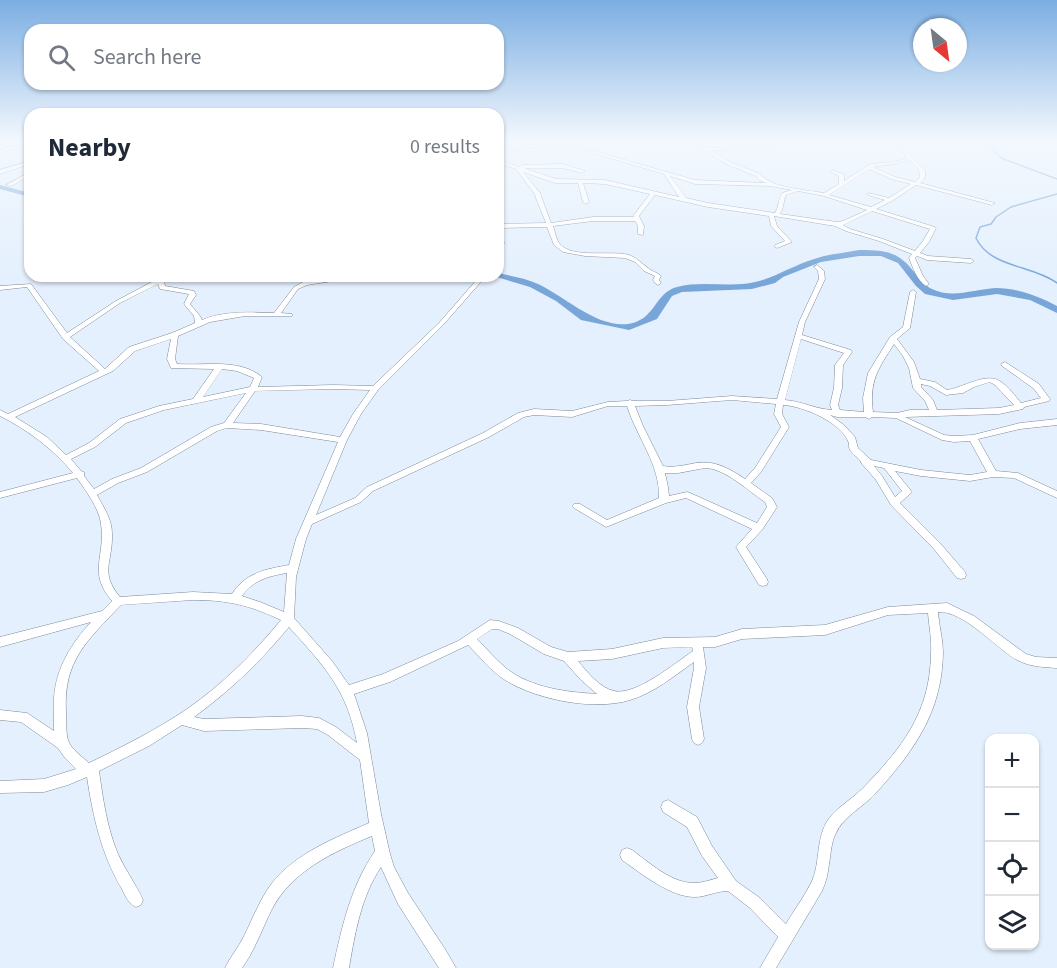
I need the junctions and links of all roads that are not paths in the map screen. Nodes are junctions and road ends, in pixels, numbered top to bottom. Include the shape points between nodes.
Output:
1 (533, 186) edge
2 (581, 186) edge
3 (625, 186) edge
4 (674, 186) edge
5 (780, 186) edge
6 (838, 186) edge
7 (912, 186) edge
8 (929, 186) edge
9 (804, 190) junction
10 (654, 192) junction
11 (870, 194) dead end
12 (825, 195) junction
13 (684, 200) junction
14 (890, 200) junction
15 (586, 202) dead end
16 (992, 203) dead end
17 (869, 210) junction
18 (774, 215) junction
19 (636, 219) junction
20 (847, 222) junction
21 (837, 224) junction
22 (548, 225) junction
23 (504, 227) edge
24 (641, 234) dead end
25 (898, 245) junction
26 (777, 246) dead end
27 (916, 254) junction
28 (971, 261) dead end
29 (817, 267) dead end
30 (156, 282) edge
31 (163, 282) edge
32 (312, 282) edge
33 (478, 282) edge
34 (658, 282) dead end
35 (926, 284) dead end
36 (0, 288) edge
37 (913, 292) dead end
38 (276, 314) junction
39 (290, 315) dead end
40 (199, 324) junction
41 (175, 335) junction
42 (798, 336) junction
43 (66, 337) junction
44 (893, 339) junction
45 (1005, 364) dead end
46 (220, 366) junction
47 (104, 372) junction
48 (917, 381) junction
49 (375, 388) junction
50 (253, 389) junction
51 (196, 401) junction
52 (630, 402) junction
53 (780, 403) junction
54 (1020, 407) junction
55 (820, 412) junction
56 (934, 412) junction
57 (837, 414) junction
58 (4, 415) edge
59 (869, 416) junction
60 (897, 416) junction
61 (1057, 422) edge
62 (227, 425) junction
63 (973, 438) junction
64 (343, 440) junction
65 (67, 458) junction
66 (864, 460) junction
67 (887, 466) junction
68 (659, 468) junction
69 (81, 474) junction
70 (993, 474) junction
71 (745, 485) junction
72 (0, 495) edge
73 (92, 495) junction
74 (1057, 495) edge
75 (664, 500) junction
76 (894, 503) junction
77 (577, 506) dead end
78 (308, 522) junction
79 (759, 528) junction
80 (294, 568) junction
81 (960, 574) dead end
82 (763, 582) dead end
83 (235, 598) junction
84 (118, 601) junction
85 (933, 607) junction
86 (106, 614) junction
87 (289, 619) junction
88 (469, 639) junction
89 (0, 642) edge
90 (698, 647) junction
91 (568, 657) junction
92 (1057, 663) edge
93 (347, 691) junction
94 (623, 697) junction
95 (0, 715) edge
96 (182, 720) junction
97 (698, 739) dead end
98 (62, 744) junction
99 (366, 757) junction
100 (89, 769) junction
101 (0, 787) edge
102 (668, 807) dead end
103 (376, 827) junction
104 (382, 853) junction
105 (627, 855) dead end
106 (731, 885) junction
107 (136, 900) dead end
108 (787, 936) junction
109 (233, 968) edge
110 (341, 968) edge
111 (448, 968) edge
112 (768, 968) edge

1 - 22 street
2 - 15 street
3 - 10 street
4 - 13 street
5 - 9 street
6 - 12 street
7 - 14 street
8 - 16 street
9 - 12 street
9 - 18 street via 786,192 780,210
10 - 13 street
10 - 19 street
11 - 14 street
12 - 17 street
13 - 18 street
14 - 17 street
17 - 20 street
17 - 27 street via 933,228
18 - 21 street
18 - 26 street via 774,226 789,242
19 - 22 street
19 - 24 street
20 - 21 street
20 - 25 street
21 - 25 street
22 - 23 street
22 - 34 street via 556,245 562,249 631,258 654,272
25 - 27 street
27 - 28 street via 938,260
27 - 35 street via 913,261
29 - 42 street via 822,279
30 - 43 street
31 - 40 street via 162,288 192,292 187,304
32 - 38 street via 296,288
33 - 49 street
36 - 43 street via 29,285
37 - 44 street via 906,328
38 - 39 street
38 - 40 street via 218,317
40 - 41 street
41 - 46 street via 172,365
41 - 47 street via 132,349
42 - 53 street
42 - 57 street via 848,352 839,365 834,405
43 - 47 street
44 - 48 street via 912,365
44 - 59 street via 872,373 867,398
45 - 54 street via 1036,386 1046,399
46 - 50 street via 256,375 258,380
46 - 51 street
47 - 58 street
48 - 54 street via 946,393 991,380
48 - 56 street
49 - 50 street
49 - 64 street
50 - 51 street
50 - 62 street
51 - 65 street via 132,417
52 - 53 street via 732,398
52 - 68 street
52 - 78 street via 572,414 521,415
53 - 55 street
53 - 71 street via 777,414 785,424 783,432
54 - 56 street
55 - 57 street
55 - 66 street via 846,431
56 - 60 street
57 - 59 street
58 - 65 street
59 - 60 street
60 - 63 street via 942,437
61 - 63 street
62 - 64 street
62 - 73 street
63 - 70 street
64 - 78 street
65 - 69 street
66 - 67 street
66 - 76 street
67 - 70 street via 961,478
67 - 76 street via 906,492
68 - 71 street via 668,471 709,465
68 - 75 street
69 - 72 street
69 - 73 street
70 - 74 street via 1015,475
71 - 79 street via 771,503
73 - 84 street via 106,522 103,577 106,589
75 - 77 street via 606,524
75 - 79 street via 687,495
76 - 81 street
78 - 80 street
79 - 82 street via 741,547
80 - 83 street via 253,578 244,583
80 - 87 street
83 - 84 street via 170,596
83 - 87 street
84 - 86 street
85 - 90 street via 888,611 825,630 742,634
85 - 92 street via 957,611 1022,657
85 - 108 street via 937,662 924,723 867,794 830,829 822,874
86 - 89 street
86 - 98 street via 79,643 65,666 59,708
87 - 93 street
87 - 96 street via 232,682
88 - 91 street via 490,624 499,624 548,651
88 - 93 street via 386,678
88 - 94 street via 496,666 526,686 586,698
90 - 91 street via 663,643 612,654
90 - 94 street via 647,686
90 - 97 street via 700,668 693,708
91 - 94 street via 595,686
93 - 99 street
95 - 98 street via 23,717
96 - 99 street via 204,725 319,724
96 - 100 street
98 - 100 street
99 - 103 street
100 - 101 street via 32,788
100 - 107 street via 107,848
102 - 106 street via 692,822
103 - 104 street
103 - 109 street via 303,863 286,876
104 - 110 street via 360,887
104 - 111 street via 400,893
105 - 106 street via 683,888 705,890
106 - 108 street
108 - 112 street

